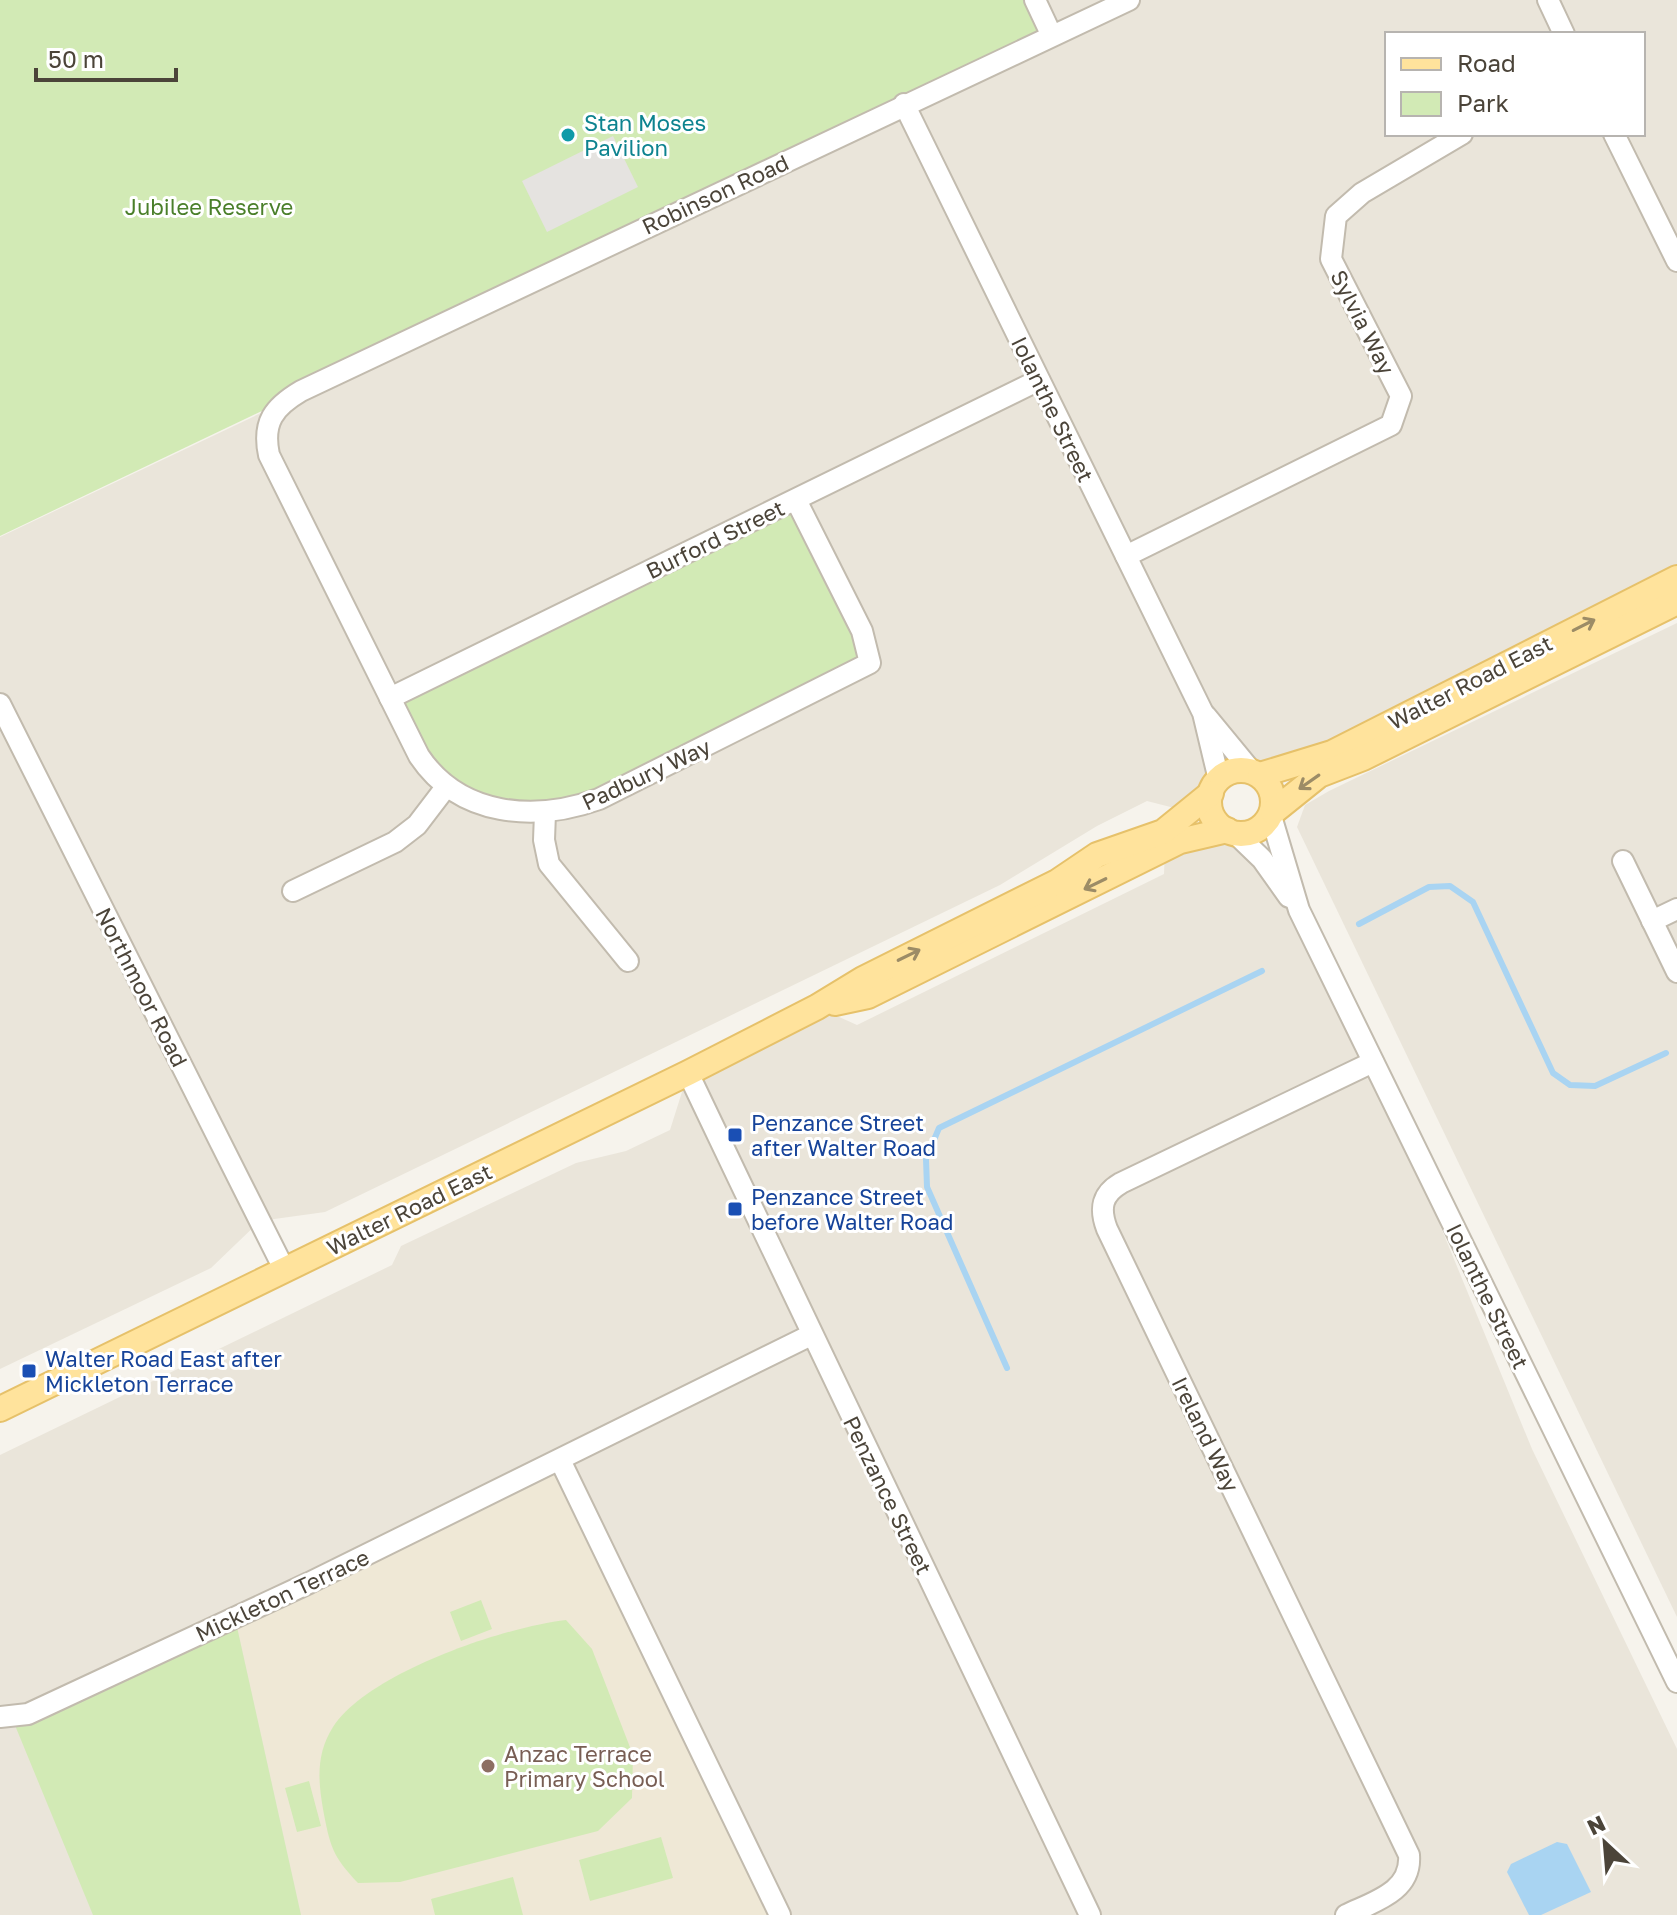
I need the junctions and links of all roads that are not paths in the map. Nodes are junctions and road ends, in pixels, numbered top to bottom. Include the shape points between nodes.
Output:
1 (1035, 0) edge
2 (1129, 0) edge
3 (1548, 0) edge
4 (1563, 32) edge
5 (1051, 34) junction
6 (904, 104) junction
7 (1459, 136) edge
8 (1615, 136) edge
9 (1677, 261) edge
10 (1039, 380) junction
11 (301, 391) joint
12 (796, 500) junction
13 (1126, 556) junction
14 (1677, 578) edge
15 (1677, 602) edge
16 (390, 698) junction
17 (0, 704) edge
18 (1203, 713) junction
19 (1256, 773) junction
20 (446, 787) junction
21 (1215, 787) junction
22 (545, 813) junction
23 (1272, 814) junction
24 (1231, 832) junction
25 (1623, 861) dead end
26 (293, 891) dead end
27 (1677, 909) edge
28 (1299, 910) junction
29 (1652, 921) junction
30 (628, 961) dead end
31 (1677, 972) edge
32 (817, 1007) junction
33 (1373, 1062) junction
34 (688, 1073) junction
35 (284, 1269) junction
36 (811, 1335) junction
37 (0, 1409) edge
38 (560, 1460) junction
39 (1677, 1682) edge
40 (0, 1717) edge
41 (780, 1915) edge
42 (1090, 1915) edge
43 (1346, 1915) edge

1 - 5 street
2 - 5 street, Robinson Road
3 - 4 street
5 - 6 street, Robinson Road
6 - 10 street, Iolanthe Street
6 - 11 street, Robinson Road
7 - 13 street, Sylvia Way via 1362,193 1336,216 1331,259 1401,396 1391,425
8 - 9 street
10 - 12 street, Burford Street
10 - 13 street, Iolanthe Street
11 - 16 street, Padbury Way via 273,411 266,433 269,455
12 - 16 street, Burford Street
12 - 22 street, Padbury Way via 862,631 870,663 599,799
13 - 18 street, Iolanthe Street
19 -> 14 main road, Walter Road East via 1332,753
15 -> 23 main road, Walter Road East via 1319,775
16 - 20 street, Padbury Way via 419,756
17 - 35 street, Northmoor Road
18 - 19 street, Iolanthe Street
18 - 21 street, Iolanthe Street
19 - 21 main road via 1233,771
19 - 23 main road via 1272,795
20 - 22 street, Padbury Way via 506,810
20 - 26 street via 417,825 395,842
21 - 24 main road via 1211,814
32 -> 21 main road, Walter Road East via 1057,882 1097,855 1163,832
22 - 30 street via 549,864
23 - 24 main road via 1254,831
23 - 28 street, Iolanthe Street
24 - 28 street, Iolanthe Street via 1262,859
24 -> 32 main road, Walter Road East via 1180,841 868,996
25 - 29 street
27 - 29 street
28 - 33 street, Iolanthe Street
29 - 31 street
32 - 34 main road, Walter Road East
33 - 39 street, Iolanthe Street
33 - 43 street, Ireland Way via 1121,1183 1102,1205 1107,1229 1409,1855 1410,1868 1394,1891
34 - 35 main road, Walter Road East
34 - 36 street, Penzance Street
35 - 37 main road, Walter Road East
36 - 38 street, Mickleton Terrace
36 - 42 street, Penzance Street
38 - 40 street, Mickleton Terrace via 28,1714
38 - 41 street

